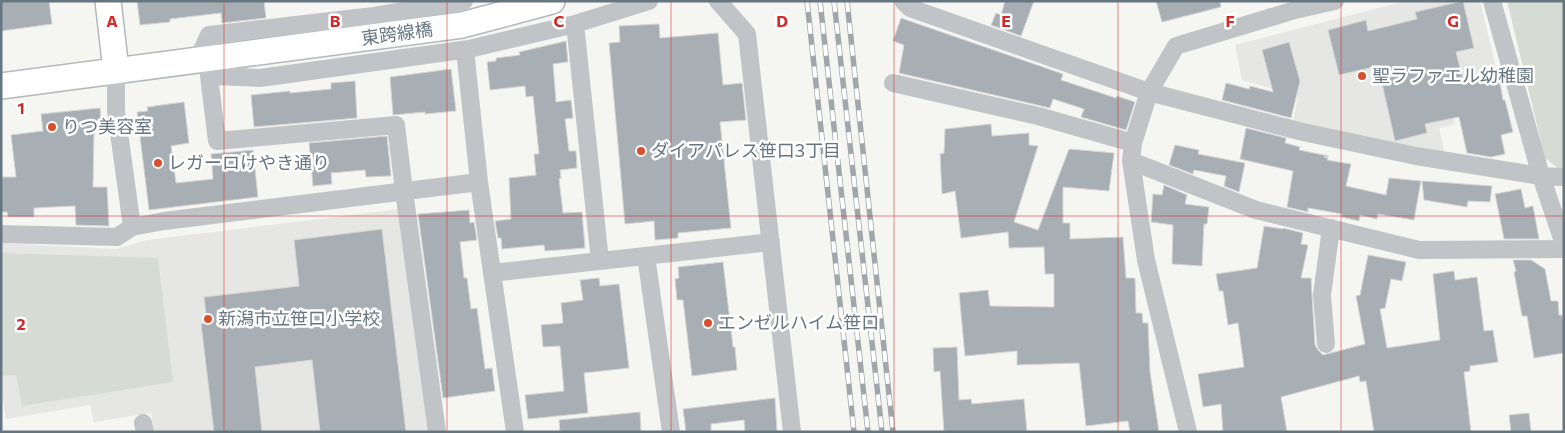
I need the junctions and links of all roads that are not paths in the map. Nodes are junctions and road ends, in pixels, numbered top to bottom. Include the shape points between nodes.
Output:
1 (108, 1) edge
2 (552, 1) edge
3 (649, 1) edge
4 (718, 1) edge
5 (903, 1) edge
6 (1335, 1) edge
7 (1492, 1) edge
8 (460, 2) edge
9 (1294, 6) edge
10 (574, 24) junction
11 (464, 50) junction
12 (205, 62) junction
13 (116, 70) junction
14 (893, 83) dead end
15 (1, 86) edge
16 (1149, 92) junction
17 (1133, 143) junction
18 (1131, 161) junction
19 (1541, 176) junction
20 (1564, 177) edge
21 (479, 182) junction
22 (404, 191) junction
23 (132, 227) junction
24 (1331, 228) junction
25 (1, 234) edge
26 (771, 242) junction
27 (1564, 244) edge
28 (1564, 249) edge
29 (646, 256) junction
30 (600, 261) junction
31 (492, 273) junction
32 (1326, 344) dead end
33 (437, 432) edge
34 (515, 432) edge
35 (671, 432) edge
36 (792, 432) edge
37 (1188, 432) edge

1 - 13 street
2 - 12 street, 東跨線橋 via 462,25
3 - 10 street
4 - 26 street via 747,34
5 - 16 street via 910,8
6 - 9 street
7 - 19 street
8 - 12 street via 374,16 209,35
9 - 16 street via 1176,46
10 - 11 street
10 - 30 street
11 - 12 street via 260,78 218,76
11 - 21 street
12 - 13 street, 東跨線橋
12 - 22 street via 217,141 396,125
13 - 15 street, 東跨線橋
13 - 23 street via 116,111
14 - 17 street via 1038,116
16 - 17 street
16 - 19 street via 1303,132 1416,156
17 - 18 street
18 - 24 street via 1256,210
18 - 37 street via 1146,260
19 - 20 street
19 - 27 street
21 - 22 street
21 - 31 street
22 - 23 street
22 - 33 street
23 - 25 street via 117,237
24 - 28 street via 1418,250
24 - 32 street via 1322,294
26 - 29 street
26 - 36 street
29 - 30 street
29 - 35 street
30 - 31 street
31 - 34 street

